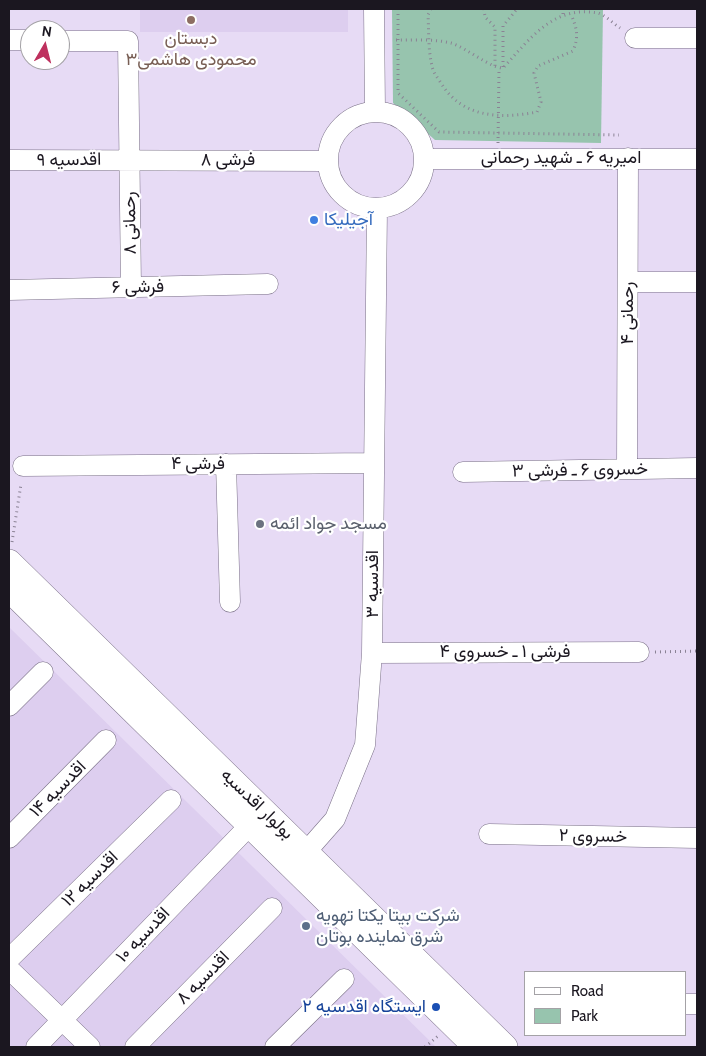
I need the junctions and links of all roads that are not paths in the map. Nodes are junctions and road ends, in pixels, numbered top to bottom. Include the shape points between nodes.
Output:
1 (374, 9) edge
2 (635, 38) road end
3 (697, 38) edge
4 (70, 40) edge
5 (375, 111) junction
6 (628, 158) junction
7 (128, 159) junction
8 (425, 159) junction
9 (697, 159) edge
10 (9, 160) edge
11 (327, 161) junction
12 (377, 209) junction
13 (628, 282) junction
14 (697, 282) edge
15 (268, 284) dead end
16 (131, 287) junction
17 (9, 290) edge
18 (374, 463) junction
19 (226, 464) junction
20 (23, 466) road end
21 (697, 468) edge
22 (627, 469) junction
23 (463, 472) dead end
24 (9, 562) edge
25 (9, 588) edge
26 (230, 602) dead end
27 (639, 652) road end
28 (372, 653) junction
29 (44, 672) dead end
30 (9, 706) edge
31 (106, 740) dead end
32 (171, 800) dead end
33 (251, 824) junction
34 (489, 834) dead end
35 (9, 838) edge
36 (697, 838) edge
37 (306, 852) junction
38 (272, 908) dead end
39 (9, 959) edge
40 (9, 969) edge
41 (344, 979) dead end
42 (61, 1019) junction
43 (36, 1047) edge
44 (90, 1047) edge
45 (135, 1047) edge
46 (275, 1047) edge
47 (476, 1047) edge
48 (504, 1047) edge

1 - 5 street
2 - 3 street
4 - 7 street, رحمانی ۸ via 128,41
5 - 8 street via 394,114 410,124 421,140
5 - 11 street via 356,115 340,126 330,142
6 - 8 street, امیریه ۶ ـ شهید رحمانی
6 - 9 street, امیریه ۶ ـ شهید رحمانی
6 - 13 street, رحمانی ۴
7 - 10 street, اقدسیه ۹
7 - 11 street, فرشی ۸
7 - 16 street, رحمانی ۸
8 - 12 street via 422,177 412,193 396,204
11 - 12 street via 331,179 342,195 358,205
12 - 18 street, اقدسیه ۳
13 - 14 street
13 - 22 street, رحمانی ۴
15 - 16 street, فرشی ۶
16 - 17 street, فرشی ۶
18 - 19 street, فرشی ۴
18 - 28 street, اقدسیه ۳
19 - 20 street, فرشی ۴
19 - 26 street
21 - 22 street, خسروی ۶ ـ فرشی ۳
22 - 23 street, خسروی ۶ ـ فرشی ۳
24 - 37 main road, بولوار اقدسیه
25 - 33 main road, بولوار اقدسیه
27 - 28 street, فرشی ۱ ـ خسروی ۴
28 - 37 street, اقدسیه ۳ via 365,745 335,819
29 - 30 street
31 - 35 street, اقدسیه ۱۴
32 - 39 street, اقدسیه ۱۲
33 - 42 street, اقدسیه ۱۰
33 - 47 main road, بولوار اقدسیه
34 - 36 street, خسروی ۲
37 - 48 main road, بولوار اقدسیه
38 - 45 street, اقدسیه ۸
40 - 42 street
41 - 46 street
42 - 43 street, اقدسیه ۱۰
42 - 44 street

